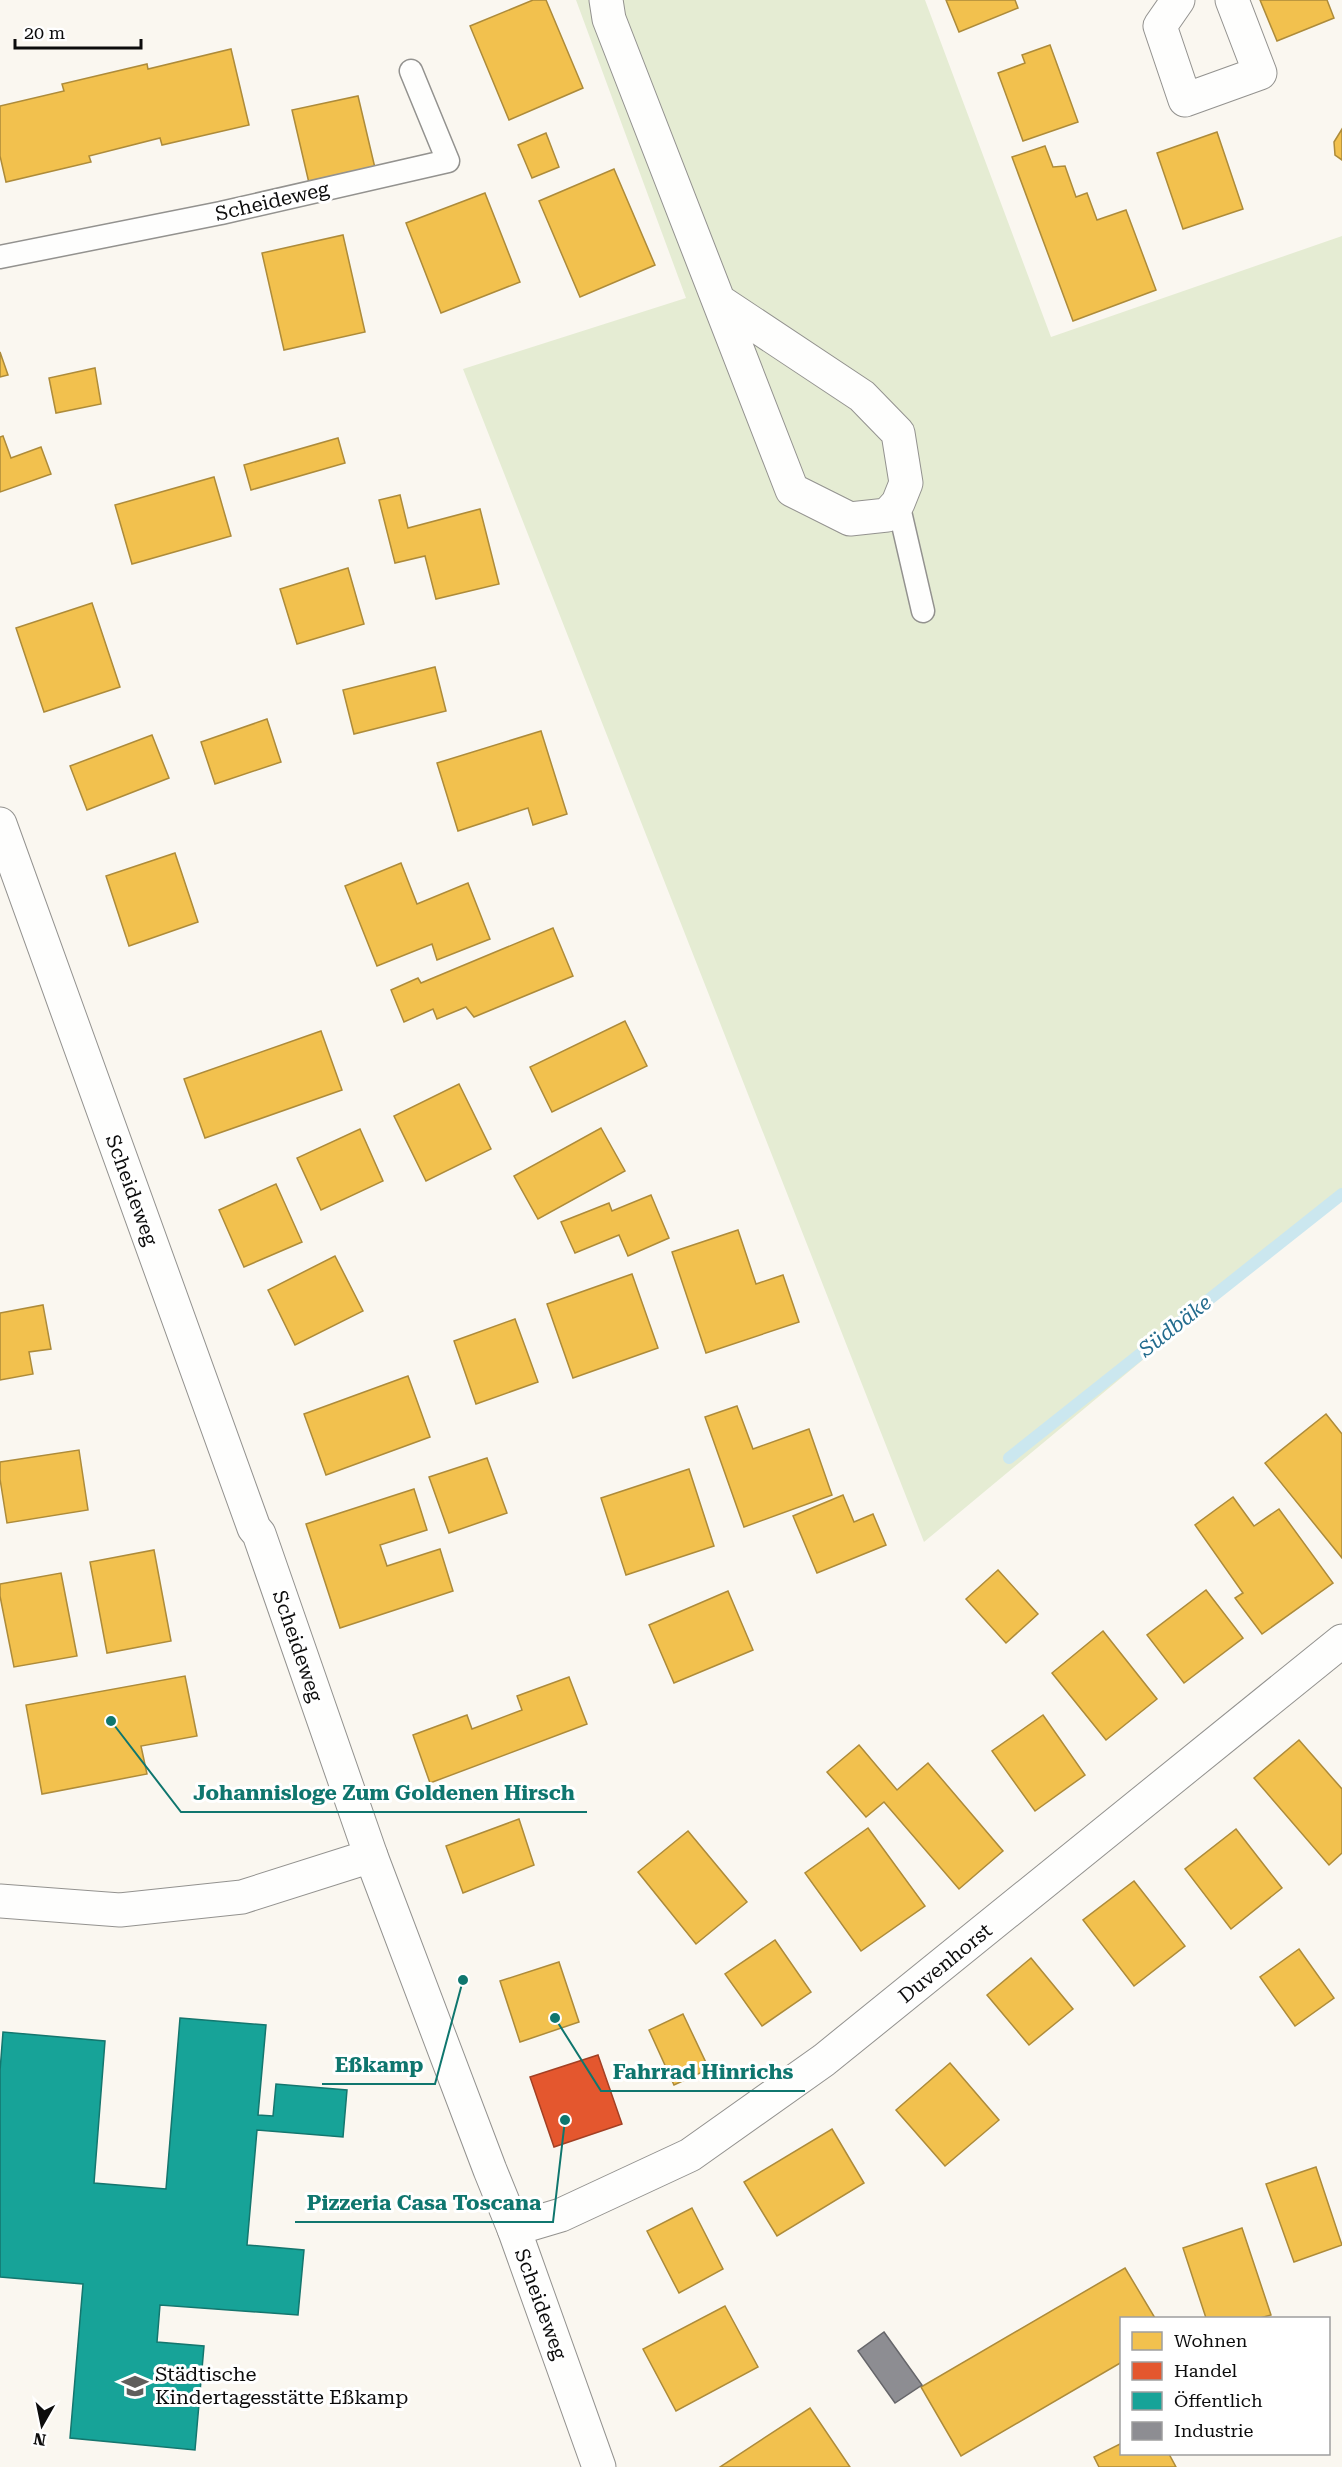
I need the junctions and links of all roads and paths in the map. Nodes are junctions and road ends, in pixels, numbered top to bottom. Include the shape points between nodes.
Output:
1 (606, 0) edge
2 (1178, 0) edge
3 (1232, 0) edge
4 (411, 71) dead end
5 (0, 257) edge
6 (719, 301) junction
7 (898, 503) junction
8 (923, 611) dead end
9 (0, 824) edge
10 (1342, 1641) edge
11 (371, 1856) junction
12 (0, 1901) edge
13 (514, 2229) junction
14 (599, 2467) edge

1 - 6 street via 609,19
2 - 3 street via 1160,26 1185,100 1260,73
4 - 5 lane, Scheideweg via 448,161 221,213
6 - 7 street via 862,396 898,433 906,483
6 - 7 street via 792,490 850,519 887,515
7 - 8 lane
9 - 11 street, Scheideweg via 259,1534
10 - 13 street, Duvenhorst via 824,2060 690,2155 561,2215
11 - 12 street via 242,1897 120,1910
11 - 13 street, Scheideweg
13 - 14 street, Scheideweg

